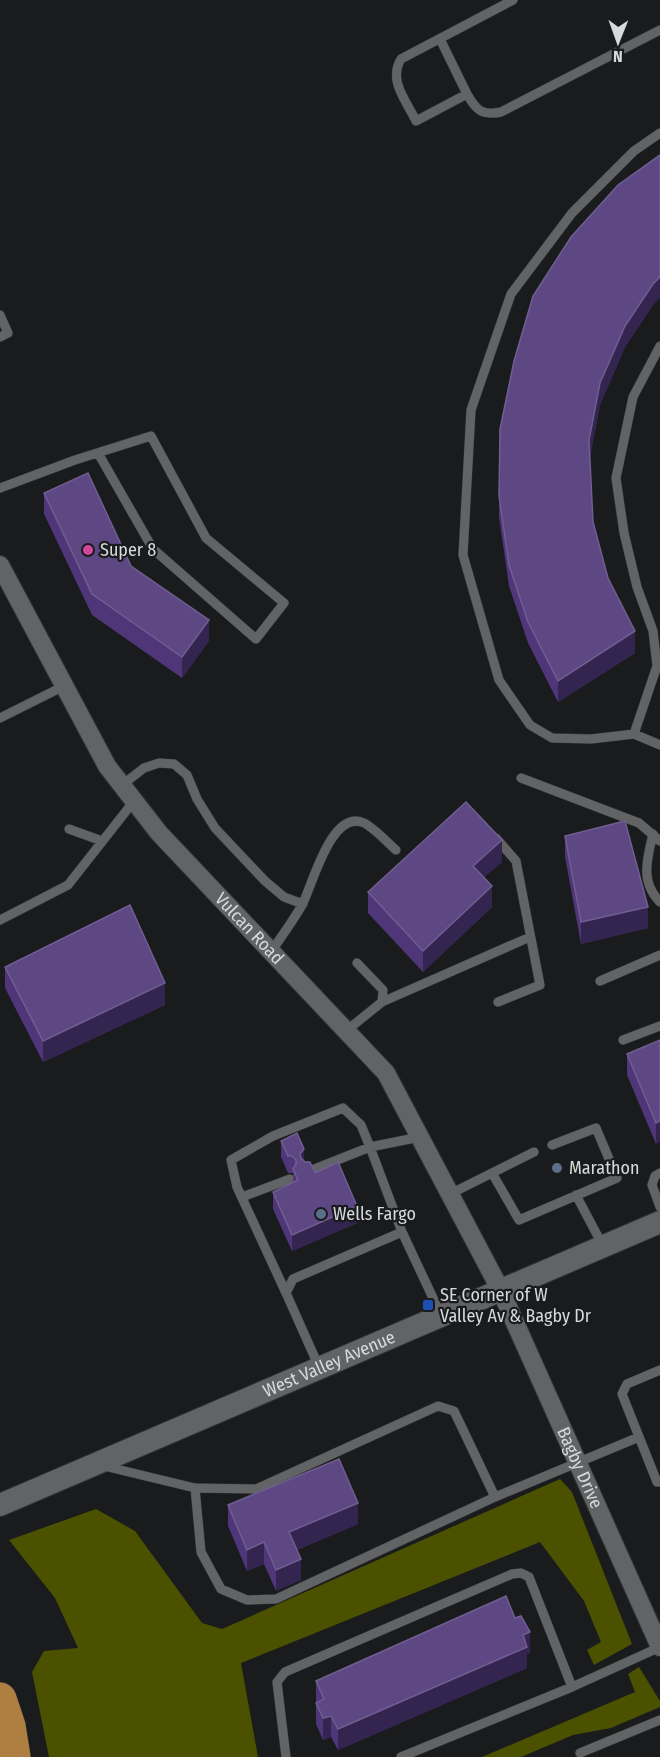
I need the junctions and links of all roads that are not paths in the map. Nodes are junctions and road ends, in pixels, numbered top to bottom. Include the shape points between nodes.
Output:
1 (513, 0) edge
2 (660, 30) edge
3 (440, 39) junction
4 (466, 94) junction
5 (660, 133) edge
6 (0, 315) edge
7 (0, 337) edge
8 (660, 346) edge
9 (98, 453) junction
10 (0, 488) edge
11 (0, 565) edge
12 (64, 686) junction
13 (0, 718) edge
14 (634, 734) junction
15 (660, 745) edge
16 (521, 778) dead end
17 (122, 785) junction
18 (134, 801) junction
19 (69, 829) dead end
20 (488, 829) edge
21 (657, 838) edge
22 (102, 841) junction
23 (396, 850) dead end
24 (660, 902) edge
25 (303, 904) junction
26 (0, 920) edge
27 (530, 937) junction
28 (271, 952) junction
29 (660, 955) edge
30 (357, 963) dead end
31 (600, 981) dead end
32 (382, 1002) junction
33 (498, 1002) dead end
34 (660, 1026) edge
35 (346, 1031) junction
36 (623, 1040) dead end
37 (420, 1137) junction
38 (552, 1145) dead end
39 (370, 1147) junction
40 (534, 1152) dead end
41 (307, 1172) edge
42 (492, 1173) junction
43 (660, 1173) edge
44 (290, 1179) dead end
45 (450, 1194) junction
46 (576, 1196) junction
47 (242, 1197) junction
48 (660, 1207) edge
49 (660, 1222) edge
50 (402, 1232) junction
51 (603, 1246) junction
52 (500, 1289) junction
53 (286, 1293) junction
54 (441, 1315) junction
55 (319, 1367) junction
56 (660, 1370) edge
57 (639, 1437) junction
58 (96, 1464) junction
59 (577, 1464) junction
60 (660, 1482) edge
61 (195, 1488) junction
62 (495, 1497) junction
63 (0, 1505) edge
64 (660, 1647) edge
65 (572, 1687) junction
66 (0, 1699) edge
67 (660, 1720) edge
68 (580, 1753) dead end
69 (14, 1757) edge
70 (286, 1757) edge
71 (401, 1757) edge

1 - 3 lane
2 - 4 lane via 501,112 482,113
3 - 4 lane
3 - 4 lane via 401,59 395,69 396,82 417,121
5 - 14 lane via 634,150 572,213 511,294 471,410 463,555 499,680 530,724 552,738
6 - 7 lane via 8,333
8 - 14 lane via 633,397 616,478 624,533 653,631 657,666
9 - 9 lane via 151,436 206,538 284,603 256,639 153,549
9 - 10 lane
11 - 12 street, Vulcan Road
12 - 13 lane
12 - 17 street, Vulcan Road via 107,766
14 - 15 lane
16 - 21 lane via 639,823
17 - 18 street, Vulcan Road
17 - 25 lane via 144,768 174,764 187,775 215,828 265,881 284,897
18 - 22 lane
18 - 28 street, Vulcan Road
19 - 22 lane
20 - 27 lane via 516,861
21 - 24 lane via 645,865 652,894
22 - 26 lane via 68,885
23 - 25 lane via 364,823 344,826 324,850
25 - 28 lane
27 - 32 lane
27 - 33 lane via 540,985
28 - 35 street, Vulcan Road
29 - 31 lane
30 - 32 lane via 382,990
32 - 35 lane
34 - 36 lane
35 - 37 street, Vulcan Road via 386,1073
37 - 39 lane
37 - 45 street, Vulcan Road
38 - 46 lane via 596,1128 617,1178
39 - 41 lane
39 - 47 lane via 361,1125 343,1108 273,1136 231,1160
39 - 50 lane
40 - 42 lane
42 - 45 lane
42 - 46 lane via 519,1220
43 - 48 lane via 652,1185
44 - 47 lane
45 - 52 street, Vulcan Road
46 - 51 lane
47 - 53 lane
49 - 51 street, West Valley Avenue
50 - 53 lane via 293,1279
50 - 54 lane
51 - 52 street, West Valley Avenue
52 - 54 street, West Valley Avenue
52 - 59 street, Bagby Drive
53 - 55 lane
54 - 55 street, West Valley Avenue
55 - 58 street, West Valley Avenue
56 - 57 lane via 627,1384 622,1394
57 - 59 lane
57 - 60 lane
58 - 61 lane
58 - 63 street, West Valley Avenue
59 - 62 lane
59 - 64 street, Bagby Drive
61 - 62 lane via 256,1489 438,1406 454,1411
61 - 62 lane via 201,1552 221,1588 247,1600 276,1599
64 - 65 lane
65 - 70 lane via 529,1577 512,1574 285,1672 277,1682
65 - 71 lane
66 - 69 highway
67 - 68 lane

